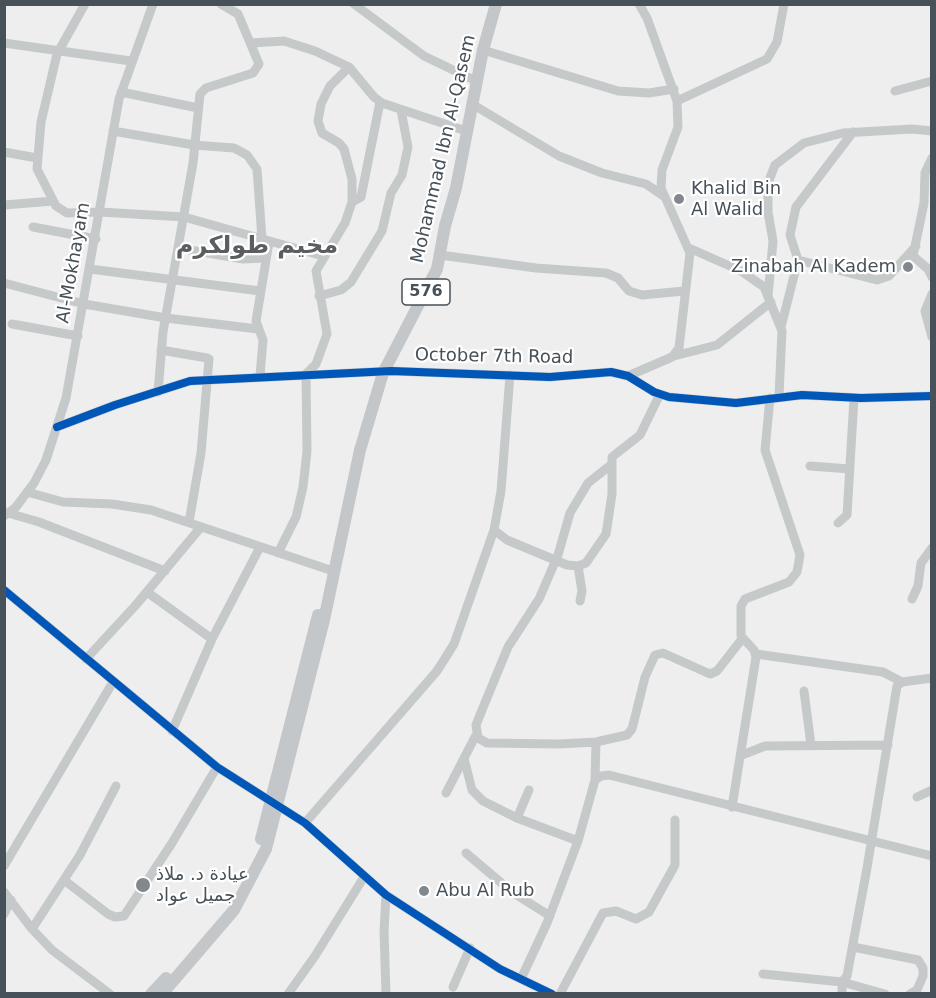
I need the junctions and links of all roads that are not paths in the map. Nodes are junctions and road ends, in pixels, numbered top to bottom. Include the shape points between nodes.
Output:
1 (85, 4) edge
2 (153, 4) edge
3 (221, 4) edge
4 (354, 4) edge
5 (496, 4) edge
6 (639, 4) edge
7 (784, 4) edge
8 (251, 43) junction
9 (4, 44) edge
10 (483, 50) junction
11 (56, 51) junction
12 (131, 61) junction
13 (350, 66) junction
14 (476, 81) junction
15 (932, 81) edge
16 (674, 88) junction
17 (895, 91) dead end
18 (121, 92) junction
19 (677, 101) junction
20 (380, 102) junction
21 (472, 104) junction
22 (198, 108) junction
23 (401, 110) junction
24 (113, 131) junction
25 (466, 131) junction
26 (932, 131) edge
27 (853, 132) junction
28 (194, 145) junction
29 (4, 152) edge
30 (37, 158) junction
31 (932, 158) edge
32 (665, 197) junction
33 (53, 201) junction
34 (352, 202) junction
35 (4, 205) edge
36 (100, 212) junction
37 (184, 217) junction
38 (33, 227) dead end
39 (96, 239) junction
40 (266, 241) junction
41 (916, 246) junction
42 (178, 248) junction
43 (689, 248) junction
44 (440, 255) junction
45 (323, 256) junction
46 (266, 258) junction
47 (798, 260) junction
48 (90, 269) junction
49 (932, 277) edge
50 (172, 281) junction
51 (4, 283) edge
52 (260, 291) junction
53 (684, 291) junction
54 (932, 294) edge
55 (319, 296) junction
56 (769, 299) junction
57 (84, 304) junction
58 (166, 318) junction
59 (12, 324) dead end
60 (781, 327) junction
61 (258, 329) junction
62 (78, 336) junction
63 (932, 337) edge
64 (161, 350) junction
65 (674, 356) junction
66 (384, 371) junction
67 (306, 375) junction
68 (510, 375) junction
69 (260, 376) junction
70 (628, 376) junction
71 (209, 380) junction
72 (158, 392) junction
73 (660, 394) junction
74 (932, 396) edge
75 (774, 397) junction
76 (854, 398) junction
77 (57, 427) junction
78 (612, 464) junction
79 (810, 466) dead end
80 (850, 469) junction
81 (27, 492) junction
82 (6, 515) edge
83 (189, 522) junction
84 (838, 523) dead end
85 (201, 527) junction
86 (494, 530) junction
87 (260, 547) junction
88 (932, 548) edge
89 (278, 553) junction
90 (556, 560) junction
91 (578, 566) junction
92 (165, 571) junction
93 (333, 571) junction
94 (147, 592) junction
95 (6, 595) edge
96 (912, 599) dead end
97 (580, 602) dead end
98 (212, 639) junction
99 (742, 639) junction
100 (756, 654) junction
101 (86, 659) junction
102 (932, 678) edge
103 (113, 682) junction
104 (902, 682) junction
105 (804, 691) dead end
106 (172, 730) junction
107 (476, 735) junction
108 (596, 742) junction
109 (811, 745) junction
110 (888, 745) junction
111 (742, 755) junction
112 (464, 758) junction
113 (217, 766) junction
114 (595, 780) junction
115 (116, 786) dead end
116 (529, 790) dead end
117 (932, 790) edge
118 (446, 794) dead end
119 (917, 797) dead end
120 (274, 803) junction
121 (732, 807) junction
122 (517, 818) junction
123 (675, 820) dead end
124 (305, 823) junction
125 (578, 841) junction
126 (871, 841) junction
127 (465, 853) dead end
128 (932, 856) edge
129 (4, 866) edge
130 (364, 877) junction
131 (64, 880) junction
132 (4, 891) edge
133 (386, 895) junction
134 (11, 900) junction
135 (4, 914) edge
136 (550, 916) junction
137 (32, 929) junction
138 (853, 947) junction
139 (470, 948) junction
140 (763, 974) dead end
141 (520, 979) junction
142 (842, 982) junction
143 (453, 987) dead end
144 (533, 989) edge
145 (110, 993) edge
146 (151, 993) edge
147 (162, 993) edge
148 (288, 993) edge
149 (386, 993) edge
150 (552, 993) edge
151 (560, 993) edge
152 (842, 993) edge
153 (885, 993) edge
154 (910, 993) edge

1 - 11 street
2 - 12 street, Al-Mokhayam
3 - 8 street via 238,14
4 - 14 street via 424,56
5 - 10 main road, Mohammad Ibn Al-Qasem / 576
6 - 16 street
7 - 19 street via 777,42 767,59
8 - 13 street via 284,41
8 - 22 street via 259,61 256,71 239,80 203,89
9 - 11 street
10 - 14 main road, Mohammad Ibn Al-Qasem / 576
10 - 16 street via 618,92 649,93
11 - 12 street
11 - 30 street
12 - 18 street, Al-Mokhayam
13 - 20 street
13 - 34 street via 330,86 321,104 318,125 322,133 344,149 352,179
14 - 21 main road, Mohammad Ibn Al-Qasem / 576
15 - 17 street
16 - 19 street
18 - 22 street
18 - 24 street, Al-Mokhayam
19 - 32 street via 678,127 662,170
20 - 23 street
20 - 34 street via 361,197
21 - 25 main road, Mohammad Ibn Al-Qasem / 576
21 - 32 street via 558,156 646,184
22 - 28 street
23 - 25 street
23 - 55 street via 408,147 382,231 351,282 341,290
24 - 28 street
24 - 36 street, Al-Mokhayam
25 - 44 main road, Mohammad Ibn Al-Qasem / 576
26 - 27 street
27 - 47 street via 796,207 790,235
27 - 56 street via 804,143 772,169 768,183 773,241
28 - 37 street
28 - 40 street via 234,148 250,157 256,169
29 - 30 street
30 - 33 street via 39,174
31 - 41 street via 926,173
32 - 43 street
33 - 35 street
33 - 36 street via 67,213
34 - 45 street via 345,224
36 - 37 street
36 - 39 street, Al-Mokhayam
37 - 40 street
37 - 42 street
38 - 39 street
39 - 48 street, Al-Mokhayam
40 - 45 street
40 - 46 street
41 - 47 street via 890,276 877,280
41 - 49 street via 913,256
42 - 46 street via 243,259
42 - 50 street
43 - 53 street
43 - 56 street via 757,281
44 - 53 street via 606,273 618,278 629,291 642,295
44 - 66 main road, Mohammad Ibn Al-Qasem / 576 via 426,292
45 - 55 street via 316,271
46 - 52 street
47 - 60 street
48 - 50 street
48 - 57 street, Al-Mokhayam
50 - 52 street
50 - 58 street
51 - 57 street
52 - 61 street
53 - 65 street via 680,345
54 - 63 street via 925,317
55 - 67 street via 327,334 316,364
56 - 60 street
56 - 65 street via 717,345
57 - 58 street
57 - 62 street, Al-Mokhayam
58 - 61 street
58 - 64 street
59 - 62 street
60 - 75 street
61 - 69 street via 263,340
62 - 77 street, Al-Mokhayam
64 - 71 street via 208,359
64 - 72 street
65 - 70 street
66 - 67 street, October 7th Road
66 - 68 street, October 7th Road
66 - 93 main road, Mohammad Ibn Al-Qasem / 576 via 360,450
67 - 69 street, October 7th Road
67 - 89 street via 307,451 303,487 296,516
68 - 70 street, October 7th Road via 550,377 611,372
68 - 86 street
69 - 71 street, October 7th Road
70 - 73 street, October 7th Road
71 - 72 street, October 7th Road via 190,381
71 - 83 street
72 - 77 street, October 7th Road
73 - 75 street, October 7th Road via 736,403
73 - 78 street via 640,435 614,453
74 - 76 street, October 7th Road
75 - 76 street, October 7th Road
75 - 99 street via 765,450 800,555 797,572 789,582 742,602
76 - 80 street
77 - 81 street, Al-Mokhayam via 46,460
78 - 90 street via 593,477 573,507
78 - 91 street via 606,534 589,559
79 - 80 street
80 - 84 street via 848,515
81 - 82 street, Al-Mokhayam
81 - 83 street via 63,502 135,507
82 - 92 street via 39,522
83 - 85 street
85 - 87 street
85 - 92 street
86 - 90 street via 507,540
86 - 124 street via 458,635 443,663
87 - 89 street
87 - 98 street
88 - 96 street via 921,563
89 - 93 street
90 - 91 street
90 - 107 street via 539,599 508,647 476,724
91 - 97 street
92 - 94 street
93 - 120 main road, Mohammad Ibn Al-Qasem / 576 via 316,619
94 - 98 street
94 - 101 street
95 - 101 street
98 - 106 street
99 - 100 street
99 - 108 street via 711,674 663,653 655,655 630,732
100 - 104 street via 883,672
100 - 111 street
101 - 103 street
102 - 104 street
103 - 106 street
103 - 129 street
104 - 110 street via 897,686
105 - 109 street
106 - 113 street
107 - 108 street via 487,743
107 - 112 street
108 - 114 street
109 - 110 street
109 - 111 street via 763,746
110 - 126 street
111 - 121 street
112 - 118 street
112 - 122 street via 472,790 483,801
113 - 120 street
113 - 131 street via 124,916 108,914
114 - 121 street via 609,775
114 - 125 street
115 - 131 street
116 - 122 street
117 - 119 street
120 - 124 street
120 - 146 main road, Mohammad Ibn Al-Qasem / 576 via 256,855 240,886 202,937
120 - 147 main road, Mohammad Ibn Al-Qasem / 576 via 266,849 234,910
121 - 126 street
122 - 125 street
123 - 151 street via 675,865 649,912 636,919 616,910 603,913
124 - 130 street
125 - 136 street
126 - 128 street
126 - 138 street
127 - 136 street via 512,892
130 - 133 street
130 - 148 street
131 - 137 street
132 - 134 street
133 - 139 street
133 - 149 street
134 - 135 street
134 - 137 street
136 - 141 street
137 - 145 street via 52,950
138 - 142 street
138 - 154 street via 918,960 923,976 917,990
139 - 141 street
139 - 143 street
140 - 142 street
141 - 144 street
142 - 152 street
142 - 153 street
144 - 150 street

